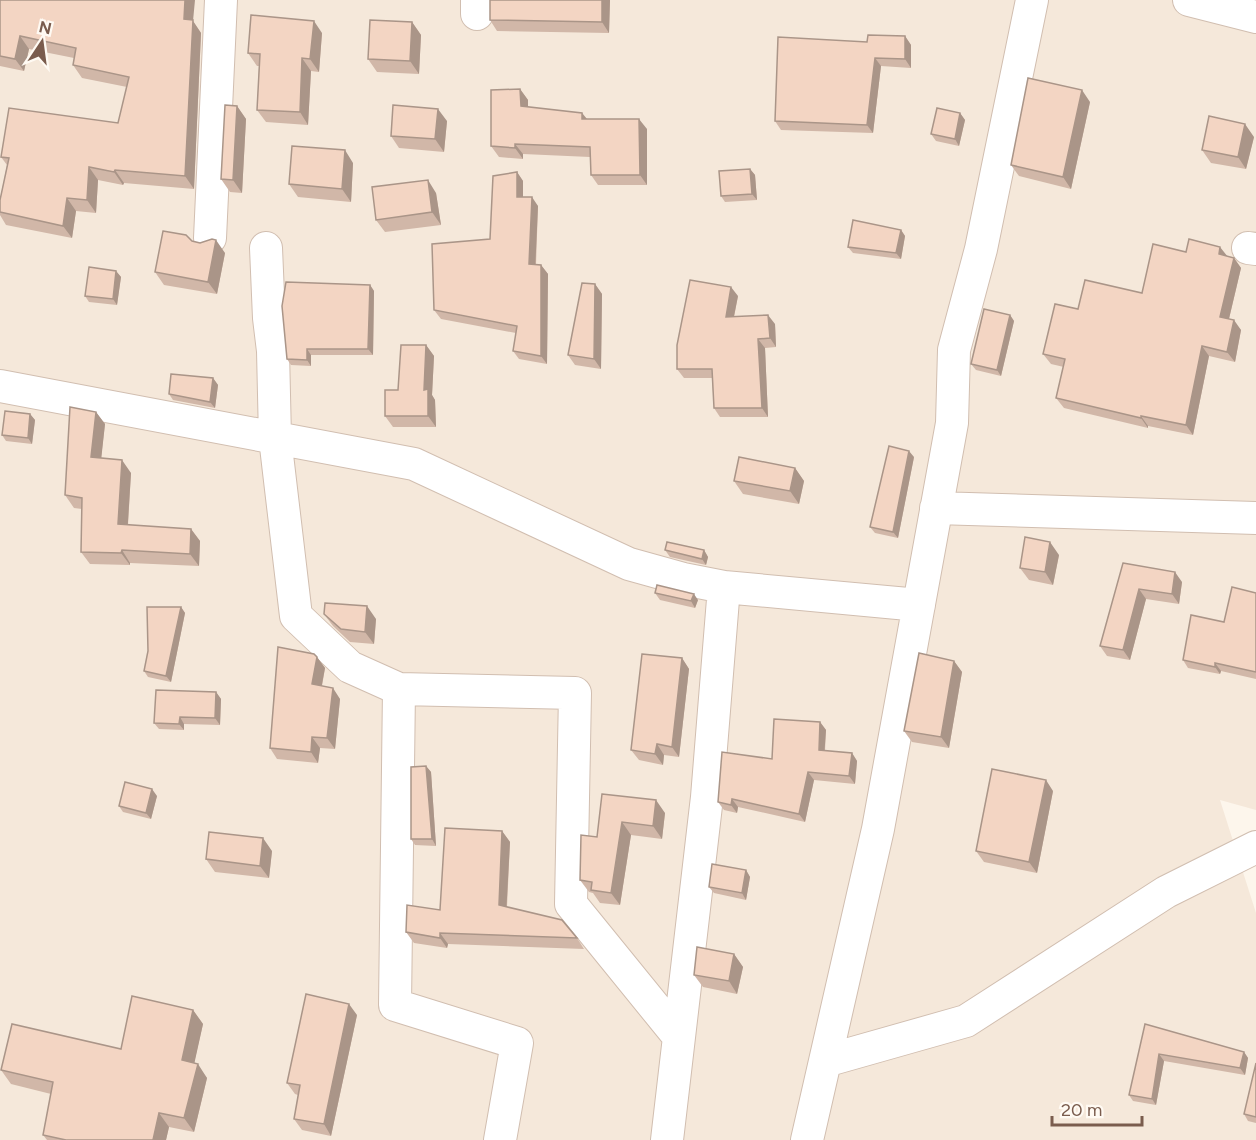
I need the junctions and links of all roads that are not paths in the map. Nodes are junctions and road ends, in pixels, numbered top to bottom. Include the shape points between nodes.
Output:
1 (220, 0) edge
2 (1032, 0) edge
3 (1189, 0) edge
4 (1256, 17) edge
5 (210, 238) edge
6 (266, 248) dead end
7 (0, 386) edge
8 (275, 438) junction
9 (936, 508) junction
10 (1256, 518) edge
11 (724, 587) junction
12 (919, 605) junction
13 (399, 689) junction
14 (1256, 847) edge
15 (679, 1037) junction
16 (825, 1061) junction
17 (500, 1140) edge
18 (667, 1140) edge
19 (807, 1140) edge

1 - 5 street
2 - 9 street via 981,249 954,350 952,423
3 - 4 street
6 - 8 street
7 - 8 street
8 - 11 street via 414,464 629,564
8 - 13 street via 296,616 350,667
9 - 10 street
9 - 12 street
11 - 12 street
11 - 15 street via 707,797
12 - 16 street via 878,829
13 - 15 street via 575,693 571,904
13 - 17 street via 395,1005 517,1042
14 - 16 street via 1166,892 966,1021
15 - 18 street
16 - 19 street

